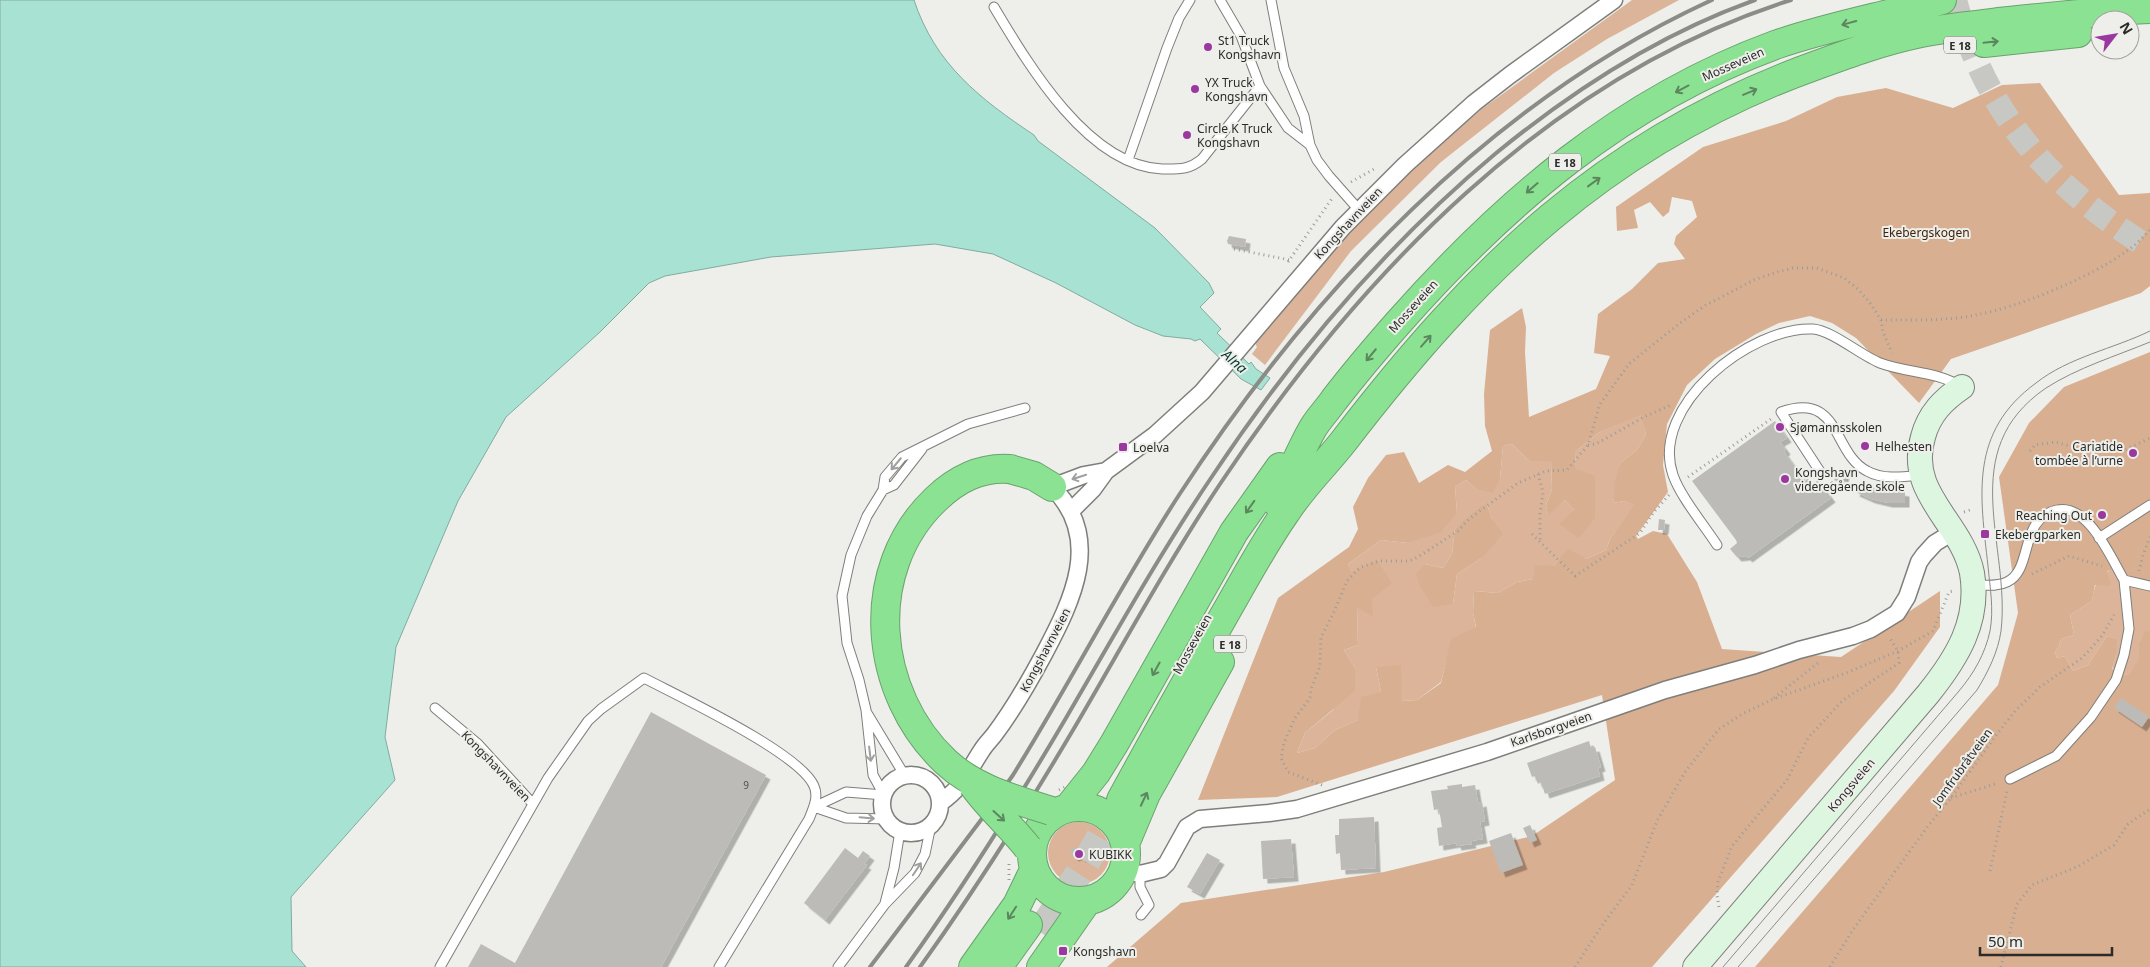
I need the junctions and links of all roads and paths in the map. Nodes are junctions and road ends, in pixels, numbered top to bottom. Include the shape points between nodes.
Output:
1 (1190, 0) edge
2 (1220, 0) edge
3 (1271, 0) edge
4 (1614, 0) edge
5 (1942, 0) edge
6 (2067, 0) edge
7 (994, 7) dead end
8 (2150, 9) edge
9 (1896, 12) junction
10 (2090, 32) edge
11 (1821, 64) junction
12 (1260, 86) junction
13 (1310, 145) junction
14 (1128, 160) junction
15 (1340, 189) junction
16 (1359, 210) junction
17 (2150, 230) edge
18 (1234, 249) dead end
19 (1881, 320) junction
20 (1897, 367) junction
21 (1962, 387) joint
22 (1670, 405) dead end
23 (1025, 408) dead end
24 (1781, 412) junction
25 (1314, 428) junction
26 (2150, 438) edge
27 (1588, 445) junction
28 (1340, 446) junction
29 (2030, 451) dead end
30 (1106, 471) junction
31 (1538, 474) junction
32 (1824, 475) joint
33 (1845, 475) dead end
34 (1921, 475) junction
35 (1851, 476) dead end
36 (1845, 480) dead end
37 (1678, 484) junction
38 (1052, 488) junction
39 (2150, 505) edge
40 (1071, 511) junction
41 (1953, 532) junction
42 (1532, 534) dead end
43 (2150, 537) edge
44 (2099, 538) junction
45 (1540, 542) junction
46 (1718, 545) dead end
47 (2014, 577) junction
48 (2124, 580) junction
49 (2136, 584) junction
50 (1973, 586) junction
51 (2150, 586) edge
52 (2126, 595) junction
53 (1881, 624) junction
54 (1898, 651) junction
55 (1823, 659) dead end
56 (1771, 700) junction
57 (435, 708) dead end
58 (866, 710) junction
59 (982, 749) junction
60 (905, 776) junction
61 (2010, 779) junction
62 (928, 780) junction
63 (971, 781) junction
64 (884, 795) junction
65 (1336, 796) junction
66 (1951, 798) junction
67 (940, 803) junction
68 (533, 804) junction
69 (814, 806) junction
70 (2150, 809) edge
71 (1059, 810) junction
72 (887, 819) junction
73 (931, 825) junction
74 (900, 830) junction
75 (1025, 856) junction
76 (1130, 863) junction
77 (1990, 870) dead end
78 (1008, 880) dead end
79 (1087, 901) junction
80 (885, 904) junction
81 (1720, 909) dead end
82 (1141, 916) dead end
83 (440, 967) edge
84 (719, 967) edge
85 (838, 967) edge
86 (973, 967) edge
87 (998, 967) edge
88 (1015, 967) edge
89 (1041, 967) edge
90 (1575, 967) edge
91 (1695, 967) edge
92 (1830, 967) edge
93 (2002, 967) edge

1 - 14 lane via 1167,48
2 - 12 lane via 1241,36
3 - 13 lane via 1284,68 1304,116
4 - 16 street, Kongshavnveien via 1474,103
5 - 9 highway, E 18
6 - 9 highway, E 18 via 1966,11
7 - 14 lane via 1029,65 1073,118 1095,140
8 - 11 highway, E 18 via 1947,28 1913,34
9 -> 25 highway, Mosseveien / E 18 via 1810,34 1735,62 1648,108 1576,154 1516,202 1451,264 1381,342
11 -> 10 highway, E 18 via 1914,50
28 -> 11 highway, Mosseveien / E 18 via 1372,404 1495,266 1566,203 1624,161 1686,123 1747,93
12 - 13 lane via 1288,128
12 - 14 lane via 1193,166 1156,168
13 - 15 lane via 1317,160
15 - 16 lane
15 - 18 path via 1290,260
16 - 30 street, Kongshavnveien via 1212,380 1172,420
17 - 19 path via 2129,250 2099,268 2000,310 1946,318
19 - 20 path
19 - 27 path via 1858,289 1844,278 1817,268 1793,268 1754,280 1686,318 1629,364 1600,404
20 - 21 lane via 1946,378
20 - 37 lane via 1880,363 1816,329 1787,332 1752,346 1709,376 1681,411 1670,451 1672,474
21 - 34 main road, Kongsveien via 1936,409 1928,423 1920,451
22 - 27 path via 1596,444
23 - 58 lane via 968,424 902,457 885,477 883,490 858,535 842,596 846,643
24 - 32 lane
24 - 34 lane via 1800,407 1819,414 1836,429 1854,461 1868,472 1886,477
24 - 37 path
25 - 28 highway, Mosseveien / E 18 via 1277,500 1237,564 1115,797 1279,522 1300,491
25 -> 71 highway, E 18 via 1247,511 1096,773
26 - 29 path via 2125,450 2087,451 2056,442 2036,445
27 - 31 path via 1566,470
76 -> 28 highway, E 18 via 1146,794
30 -> 38 street, Kongshavnveien via 1084,475
30 - 40 street, Kongshavnveien
31 - 45 path via 1543,493
31 - 65 path via 1509,489 1430,551 1409,561 1379,561 1361,567 1347,581 1321,637 1320,666 1310,698 1295,718 1281,758 1288,772 1325,786
32 - 36 path via 1835,488
33 - 35 path
34 - 41 main road, Kongsveien via 1931,498
37 - 45 path via 1652,513 1640,533 1575,576
37 - 46 lane
38 - 40 street, Kongshavnveien
38 - 63 highway, bridge via 1034,476 1010,469 981,470 964,477 930,505 914,526 901,549 890,580 885,639 893,680 905,709 923,737
39 - 44 lane
40 - 59 street, Kongshavnveien via 1079,536 1080,554 1071,599 1023,692
41 - 50 main road, Kongsveien via 1967,556
41 - 53 street, Karlsborgveien via 1935,543 1924,555 1908,597 1897,614
42 - 45 path
43 - 49 path via 2142,555
44 - 47 lane via 2087,521 2075,512 2061,509 2048,513 2036,522
44 - 48 lane
47 - 48 path via 2032,574 2069,556 2103,567
47 - 50 lane via 2000,584
48 - 49 lane
48 - 52 lane
49 - 51 lane
50 - 54 path via 1949,592 1933,631
50 - 91 main road, Kongsveien via 1972,615 1967,634 1943,676
52 - 61 lane via 2128,642 2116,680 2106,697 2056,756
52 - 66 path, Jomfrubråtveien via 2102,636 2070,668 2040,687 2015,711
53 - 54 path
53 - 65 street, Karlsborgveien via 1853,636 1665,690 1487,752
54 - 56 path via 1846,674
54 - 81 path via 1899,663 1842,702 1808,738 1787,780 1732,846 1718,882
55 - 56 path
56 - 90 path via 1719,729 1685,772 1657,821 1632,885
57 - 68 lane, Kongshavnveien via 478,744
58 - 60 lane
58 -> 64 lane via 873,775
59 - 62 street, Kongshavnveien
59 - 67 street, Kongshavnveien via 960,787
60 - 62 street
60 - 64 street via 889,786
61 - 66 path
61 - 77 path
62 - 67 street
63 - 71 highway, bridge via 998,793
63 -> 75 highway, bridge via 988,806 1008,824
64 - 69 lane via 846,792
64 - 72 street via 882,803
65 - 76 street, Karlsborgveien via 1290,810 1200,819 1167,863 1155,872
66 - 92 path, Jomfrubråtveien via 1907,854
67 - 73 street
68 - 69 lane via 588,721 644,678 775,750 807,775 816,792
68 - 83 lane
69 -> 72 lane via 846,818
69 - 84 lane
70 - 93 path via 2128,824 2114,845 2080,866 2032,885 2017,904
71 - 75 highway, E 18 via 1038,829
71 - 76 highway via 1081,807 1104,814 1117,827
72 - 74 street
73 - 74 street via 916,832
80 -> 73 lane via 915,873 925,854
74 - 80 lane
75 - 78 path, bridge via 1010,870
75 - 79 highway via 1042,885 1055,896 1070,901
75 -> 86 highway, E 18 via 1017,906
76 - 79 highway, E 18 via 1113,887
76 - 82 lane via 1149,905
79 - 89 highway, E 18
80 - 85 lane
87 - 88 highway via 1034,928

